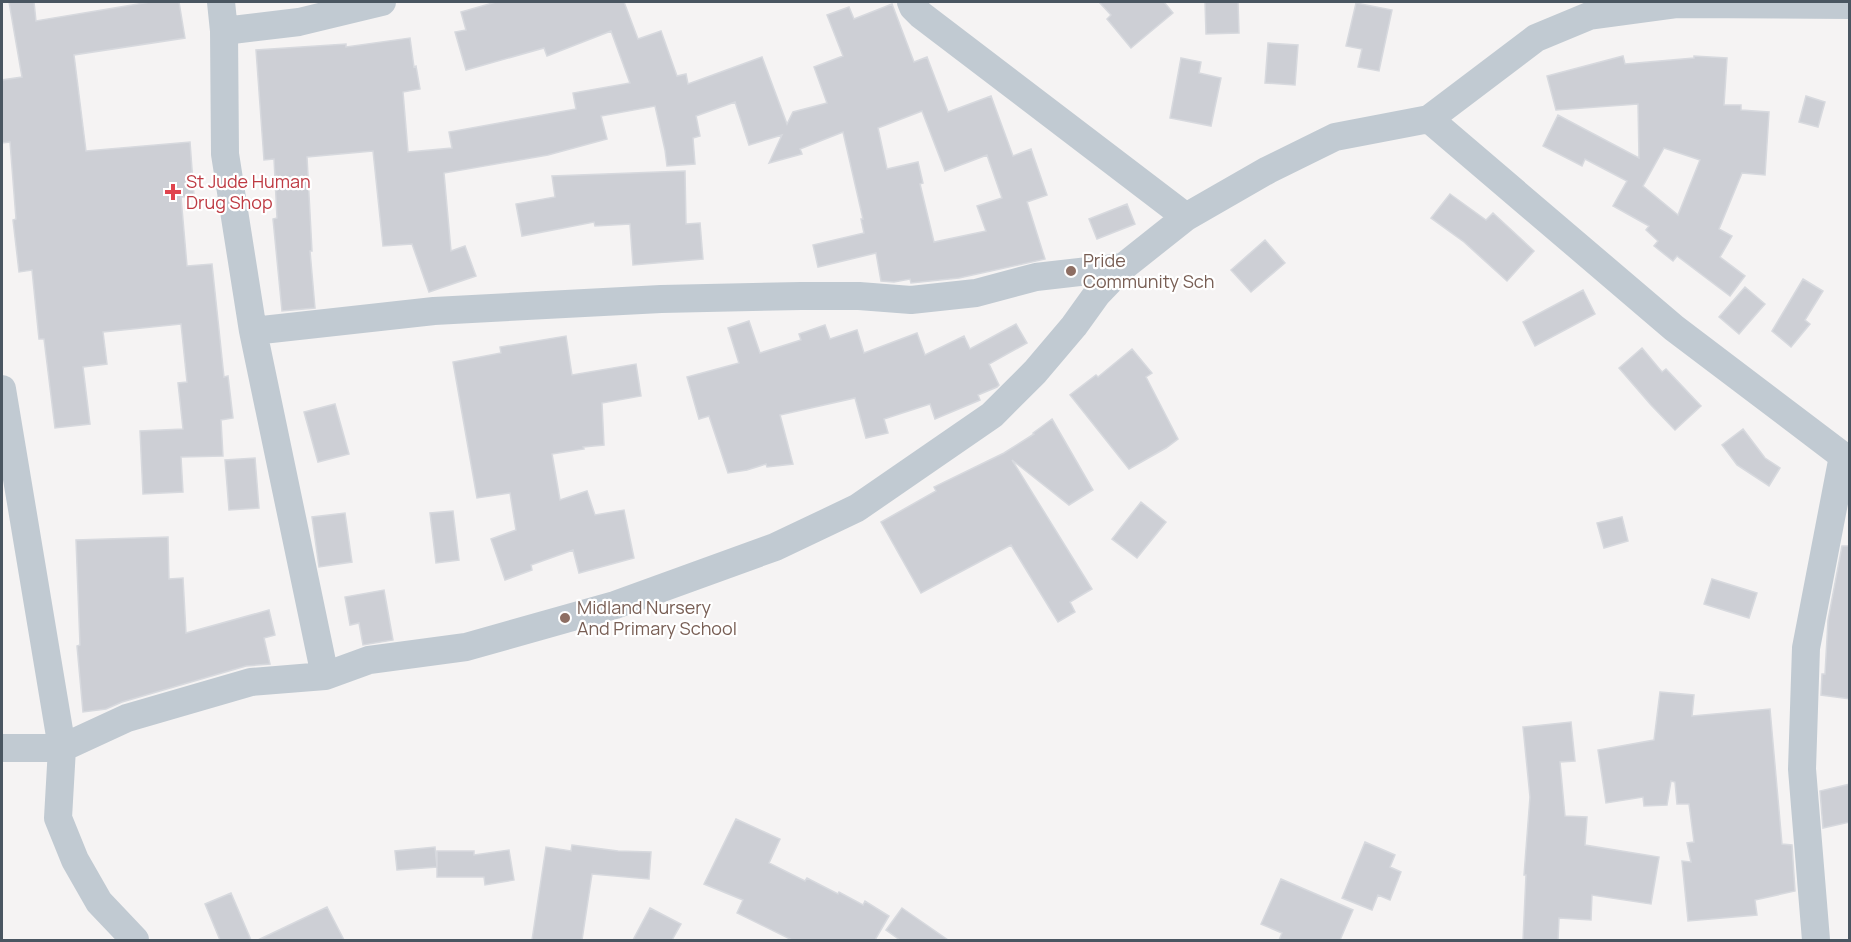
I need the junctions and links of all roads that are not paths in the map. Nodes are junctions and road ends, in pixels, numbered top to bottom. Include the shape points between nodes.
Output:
1 (221, 2) edge
2 (382, 2) edge
3 (911, 2) edge
4 (1850, 5) edge
5 (224, 31) junction
6 (1429, 119) junction
7 (1186, 217) junction
8 (1123, 267) junction
9 (253, 332) junction
10 (2, 389) edge
11 (1846, 458) edge
12 (325, 676) junction
13 (2, 748) edge
14 (62, 748) junction
15 (135, 940) edge
16 (1816, 940) edge

1 - 5 street
2 - 5 street via 299,22
3 - 7 street via 921,15
4 - 6 street via 1678,4 1589,16 1536,38
5 - 9 street via 225,154
6 - 7 street via 1335,137
6 - 11 street via 1674,328
7 - 8 street
8 - 9 street via 1036,277 976,293 911,300 801,296 434,310
8 - 12 street via 1035,372 992,415 857,508 775,547 615,605 466,647 369,660
9 - 12 street
10 - 14 street
11 - 16 street via 1806,648 1803,769
12 - 14 street via 251,682 127,718
13 - 14 street
14 - 15 street via 58,818 75,860 99,902

